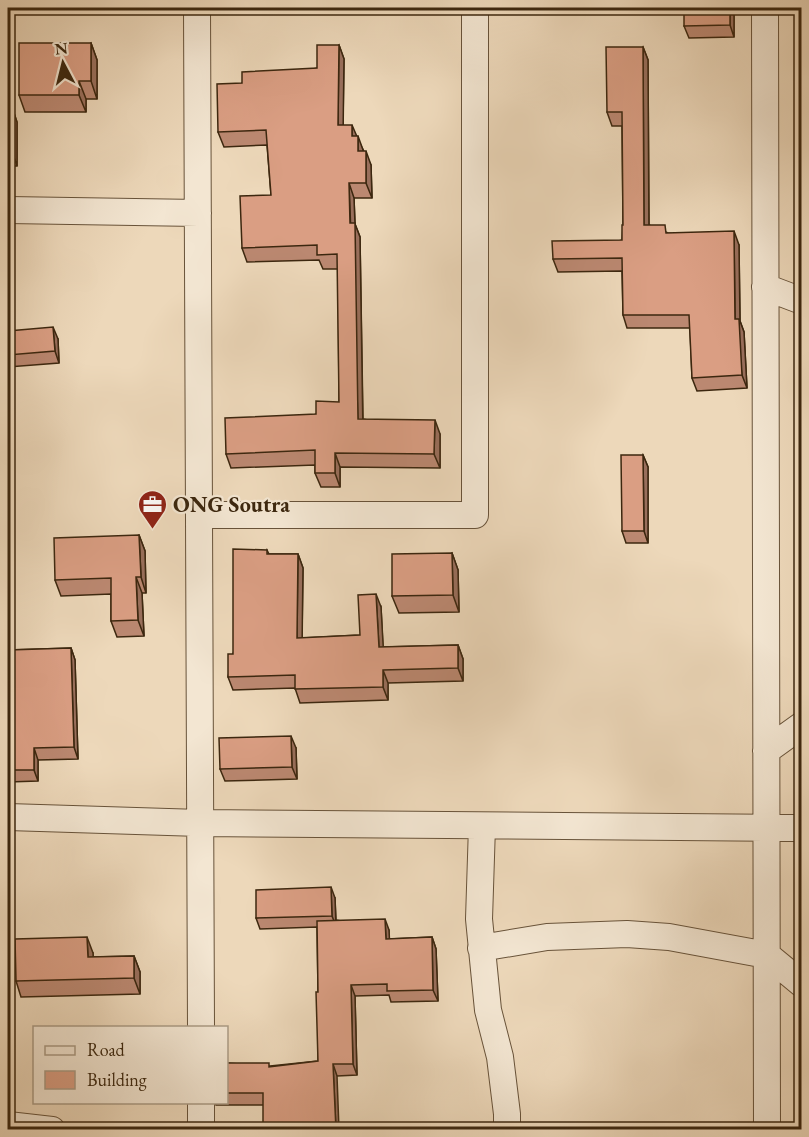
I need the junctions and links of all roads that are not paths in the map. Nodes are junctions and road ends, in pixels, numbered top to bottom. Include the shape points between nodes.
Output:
1 (198, 8) edge
2 (475, 8) edge
3 (765, 8) edge
4 (8, 210) edge
5 (198, 213) junction
6 (765, 287) junction
7 (801, 301) edge
8 (199, 514) junction
9 (801, 724) edge
10 (766, 751) junction
11 (8, 817) edge
12 (200, 823) junction
13 (482, 826) junction
14 (766, 828) junction
15 (801, 828) edge
16 (481, 948) junction
17 (767, 955) junction
18 (801, 984) edge
19 (201, 1026) edge
20 (201, 1104) edge
21 (8, 1125) edge
22 (52, 1130) edge
23 (201, 1130) edge
24 (507, 1130) edge
25 (767, 1130) edge

1 - 5 street
2 - 8 street via 475,515
3 - 6 street
4 - 5 street
5 - 8 street
6 - 7 street
6 - 10 street
8 - 12 street
9 - 10 street
10 - 14 street
11 - 12 street
12 - 13 street
12 - 19 street
13 - 14 street
13 - 16 street
14 - 15 street
14 - 17 street
16 - 17 street via 547,937 627,934 669,937
16 - 24 street via 488,1010 500,1057
17 - 18 street
17 - 25 street
20 - 23 street
21 - 22 street

